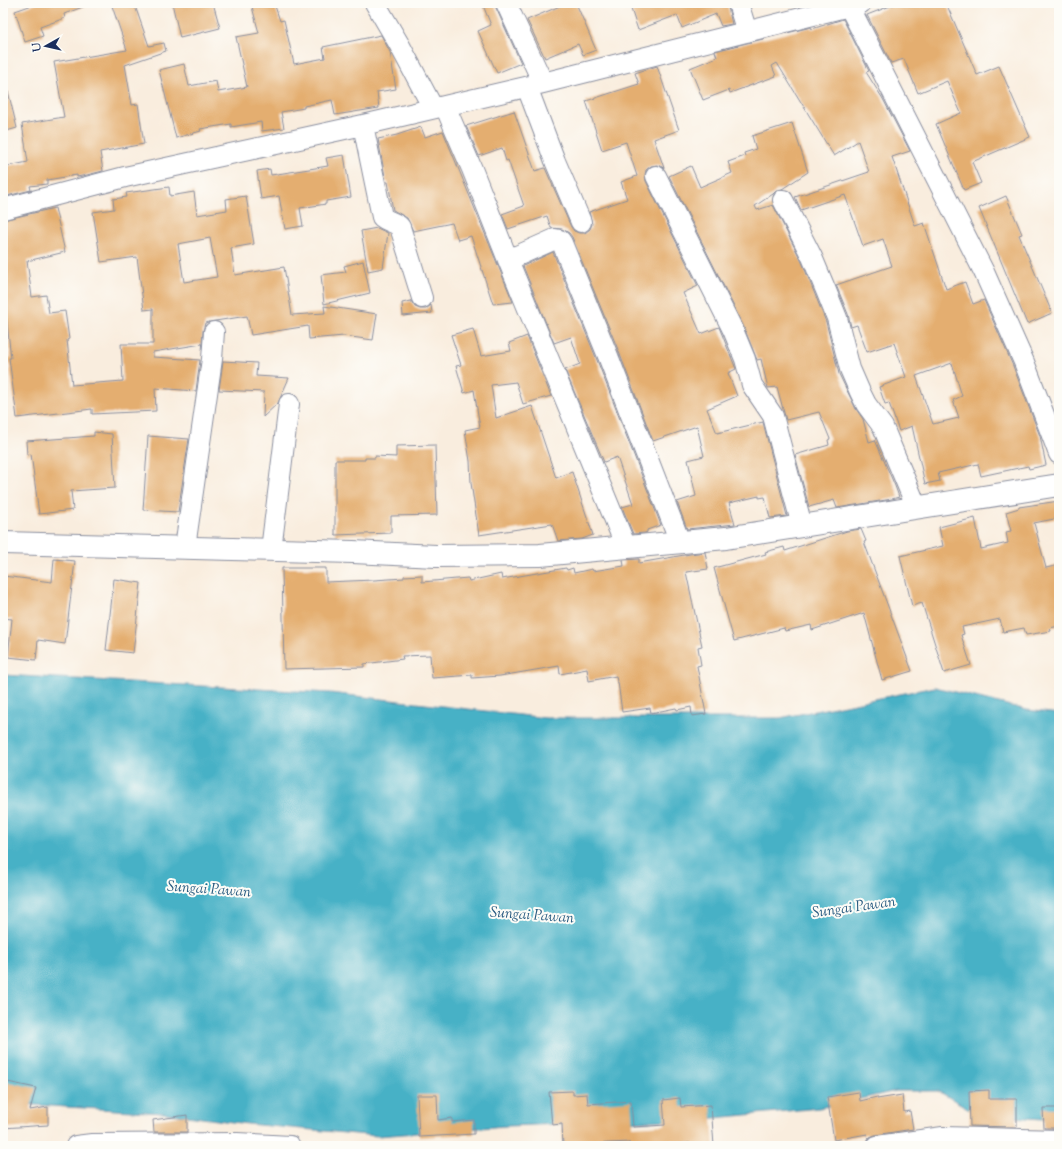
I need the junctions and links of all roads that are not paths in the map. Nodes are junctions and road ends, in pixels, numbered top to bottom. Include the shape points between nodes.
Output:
1 (375, 3) edge
2 (506, 3) edge
3 (738, 3) edge
4 (855, 4) edge
5 (747, 32) junction
6 (535, 85) junction
7 (439, 107) junction
8 (363, 125) junction
9 (656, 176) dead end
10 (783, 200) dead end
11 (3, 209) edge
12 (581, 222) dead end
13 (508, 260) junction
14 (422, 298) dead end
15 (214, 332) dead end
16 (289, 404) dead end
17 (1059, 454) edge
18 (1059, 485) edge
19 (917, 508) junction
20 (802, 526) junction
21 (680, 542) junction
22 (3, 543) edge
23 (185, 547) junction
24 (626, 547) junction
25 (271, 550) junction
26 (1059, 1140) edge
27 (225, 1145) edge
28 (76, 1146) edge
29 (290, 1146) edge
30 (877, 1146) edge

1 - 7 street
2 - 6 street
3 - 5 street
4 - 5 street
4 - 17 street via 984,272 1024,362
5 - 6 street
6 - 7 street
6 - 12 street via 555,161
7 - 8 street
7 - 13 street via 472,168
8 - 11 street via 125,177
8 - 14 street via 382,217 400,227
9 - 20 street via 733,330 752,385 773,416
10 - 19 street via 827,293 850,369 860,392 883,427
13 - 21 street via 555,239 562,243
13 - 24 street
15 - 23 street
16 - 25 street
18 - 19 main road
19 - 20 main road
20 - 21 main road via 726,538
21 - 24 main road
22 - 23 main road
23 - 25 main road
24 - 25 main road via 540,555 451,556
26 - 30 street via 943,1136
27 - 28 street
27 - 29 street

